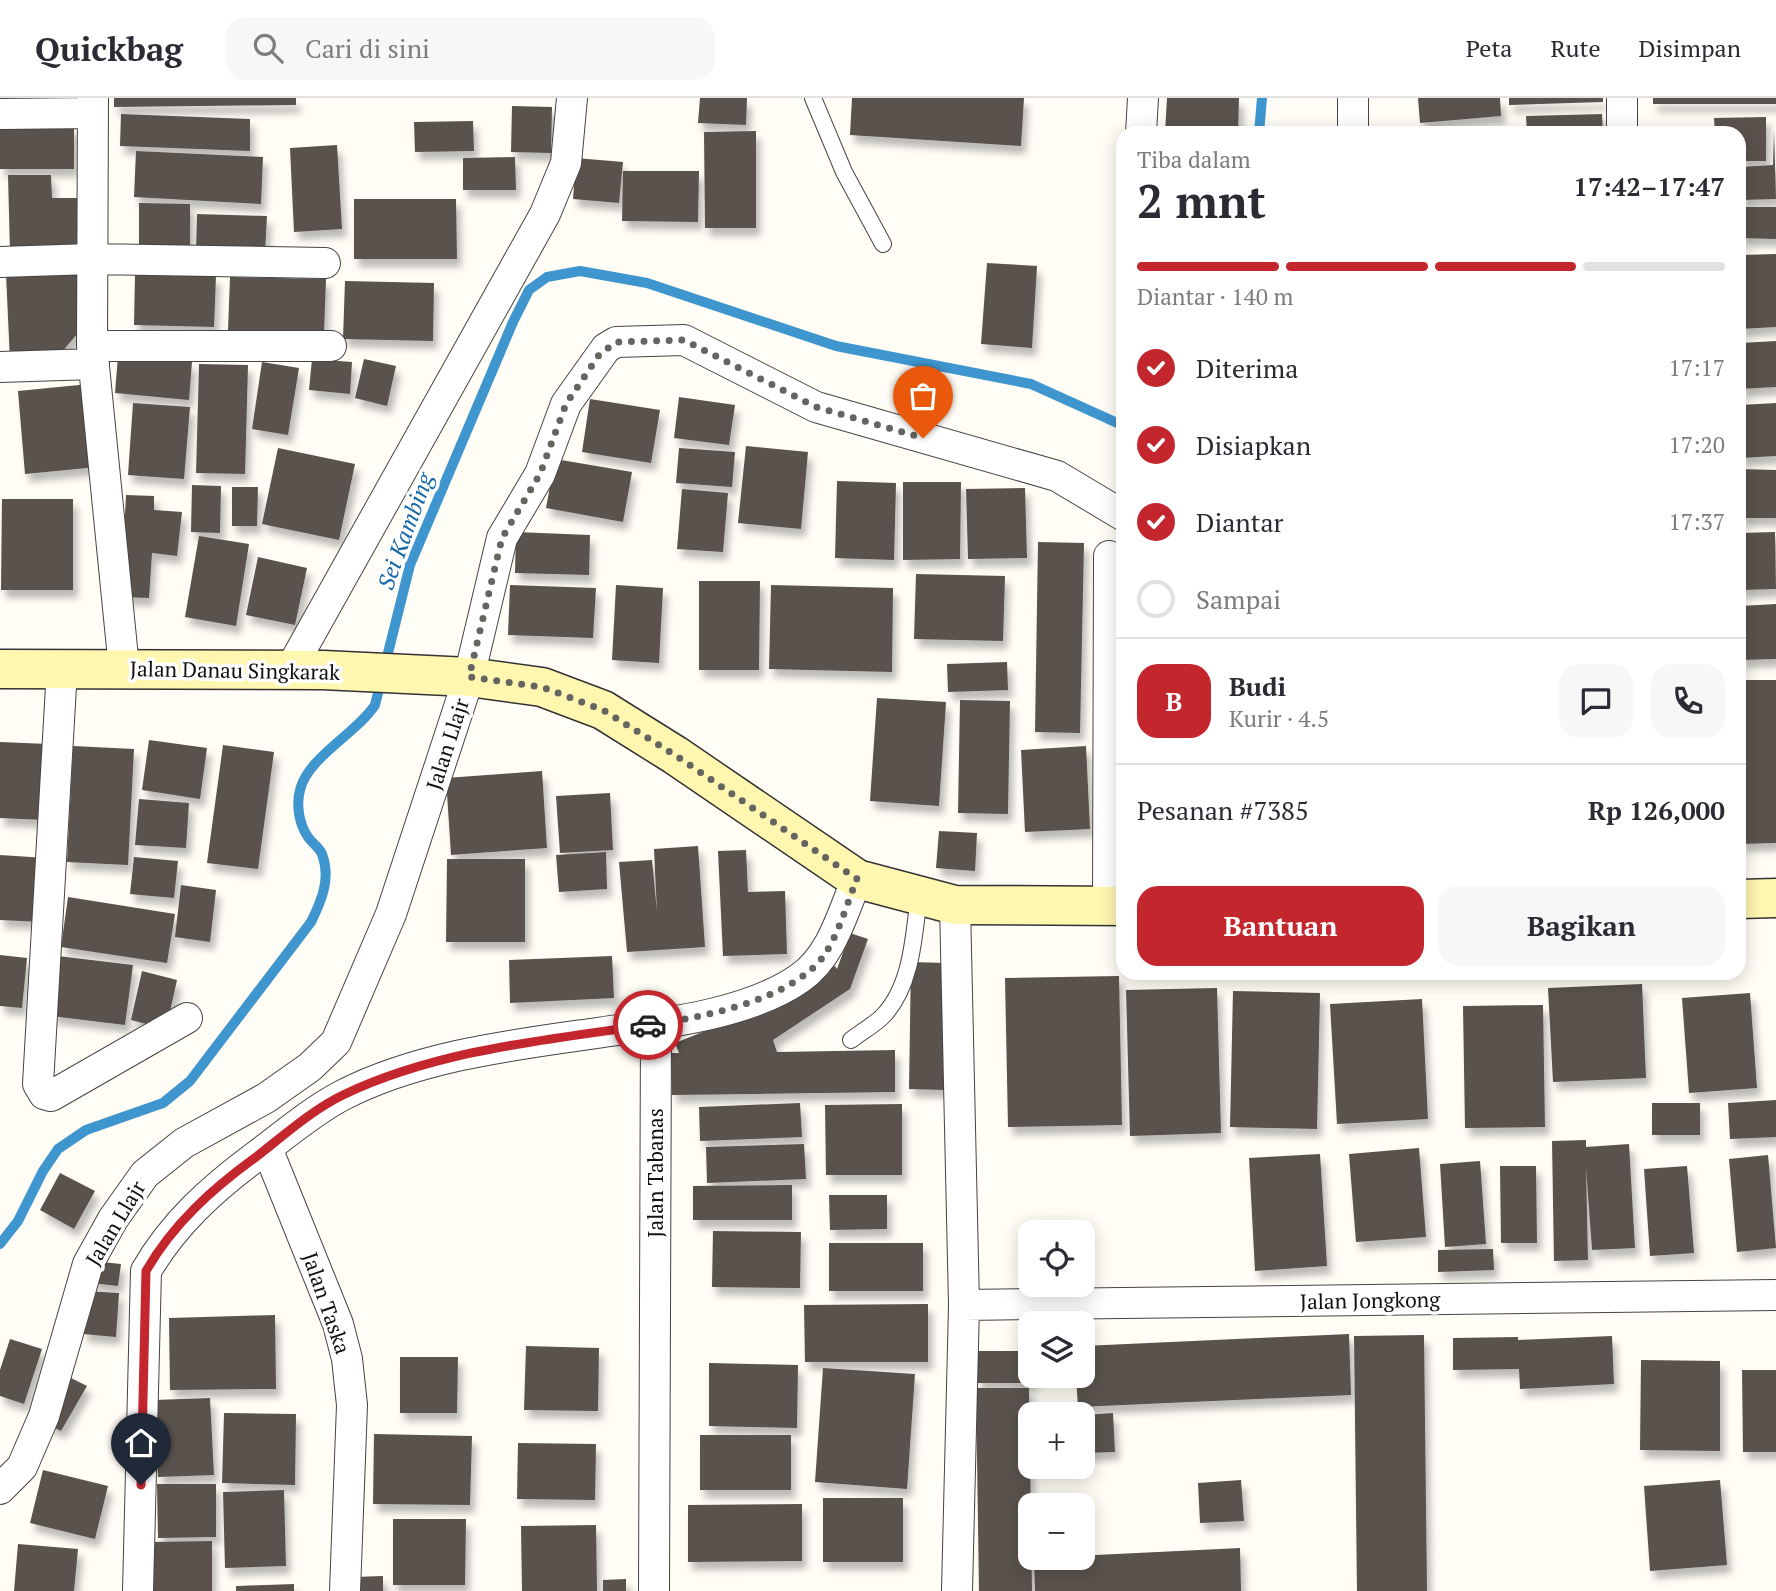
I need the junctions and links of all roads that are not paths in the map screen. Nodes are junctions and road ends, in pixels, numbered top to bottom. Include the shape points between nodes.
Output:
1 (572, 98) edge
2 (813, 98) edge
3 (1143, 98) edge
4 (1353, 98) edge
5 (1622, 98) edge
6 (93, 105) edge
7 (0, 114) edge
8 (1141, 126) edge
9 (1353, 126) edge
10 (1622, 126) edge
11 (883, 244) dead end
12 (92, 259) junction
13 (0, 262) edge
14 (325, 263) dead end
15 (331, 346) dead end
16 (93, 355) junction
17 (0, 367) edge
18 (1116, 511) edge
19 (1109, 556) dead end
20 (62, 668) junction
21 (124, 668) junction
22 (0, 669) edge
23 (307, 670) junction
24 (469, 677) junction
25 (857, 879) junction
26 (919, 895) junction
27 (1776, 898) edge
28 (1746, 899) edge
29 (955, 905) junction
30 (1116, 906) edge
31 (187, 1018) dead end
32 (656, 1024) junction
33 (851, 1040) dead end
34 (268, 1148) junction
35 (1776, 1295) edge
36 (964, 1305) junction
37 (0, 1489) edge
38 (138, 1591) edge
39 (345, 1591) edge
40 (654, 1591) edge
41 (957, 1591) edge

1 - 23 street via 566,163 545,214
2 - 11 lane via 844,172
3 - 8 street
4 - 9 street
5 - 10 street
6 - 7 street
6 - 12 street
12 - 13 street
12 - 14 street
12 - 16 street
15 - 16 street
16 - 17 street
16 - 21 street
18 - 24 street, Jalan Llajr via 1057,476 816,407 684,340 616,342 599,355 566,404 540,474 502,538
19 - 30 street
20 - 21 street, Jalan Danau Singkarak
20 - 22 street, Jalan Danau Singkarak
20 - 31 street via 38,1084 51,1096
21 - 23 street, Jalan Danau Singkarak
23 - 24 street, Jalan Danau Singkarak
24 - 25 street, Jalan Danau Singkarak via 542,687 603,710
24 - 37 street, Jalan Llajr via 391,914 336,1042 266,1098 184,1143 145,1174 88,1264 44,1416 22,1467
25 - 26 street, Jalan Danau Singkarak
25 - 32 street via 825,954 800,978 767,996
26 - 29 street, Jalan Danau Singkarak
26 - 33 lane via 903,984 883,1016
27 - 28 street
29 - 30 street, Jalan Danau Singkarak
29 - 36 street
32 - 34 street via 498,1047 400,1073 341,1096
32 - 40 street, Jalan Tabanas
34 - 38 street via 193,1209 162,1242 146,1271
34 - 39 street, Jalan Taska via 348,1359 352,1405
35 - 36 street, Jalan Jongkong
36 - 41 street

